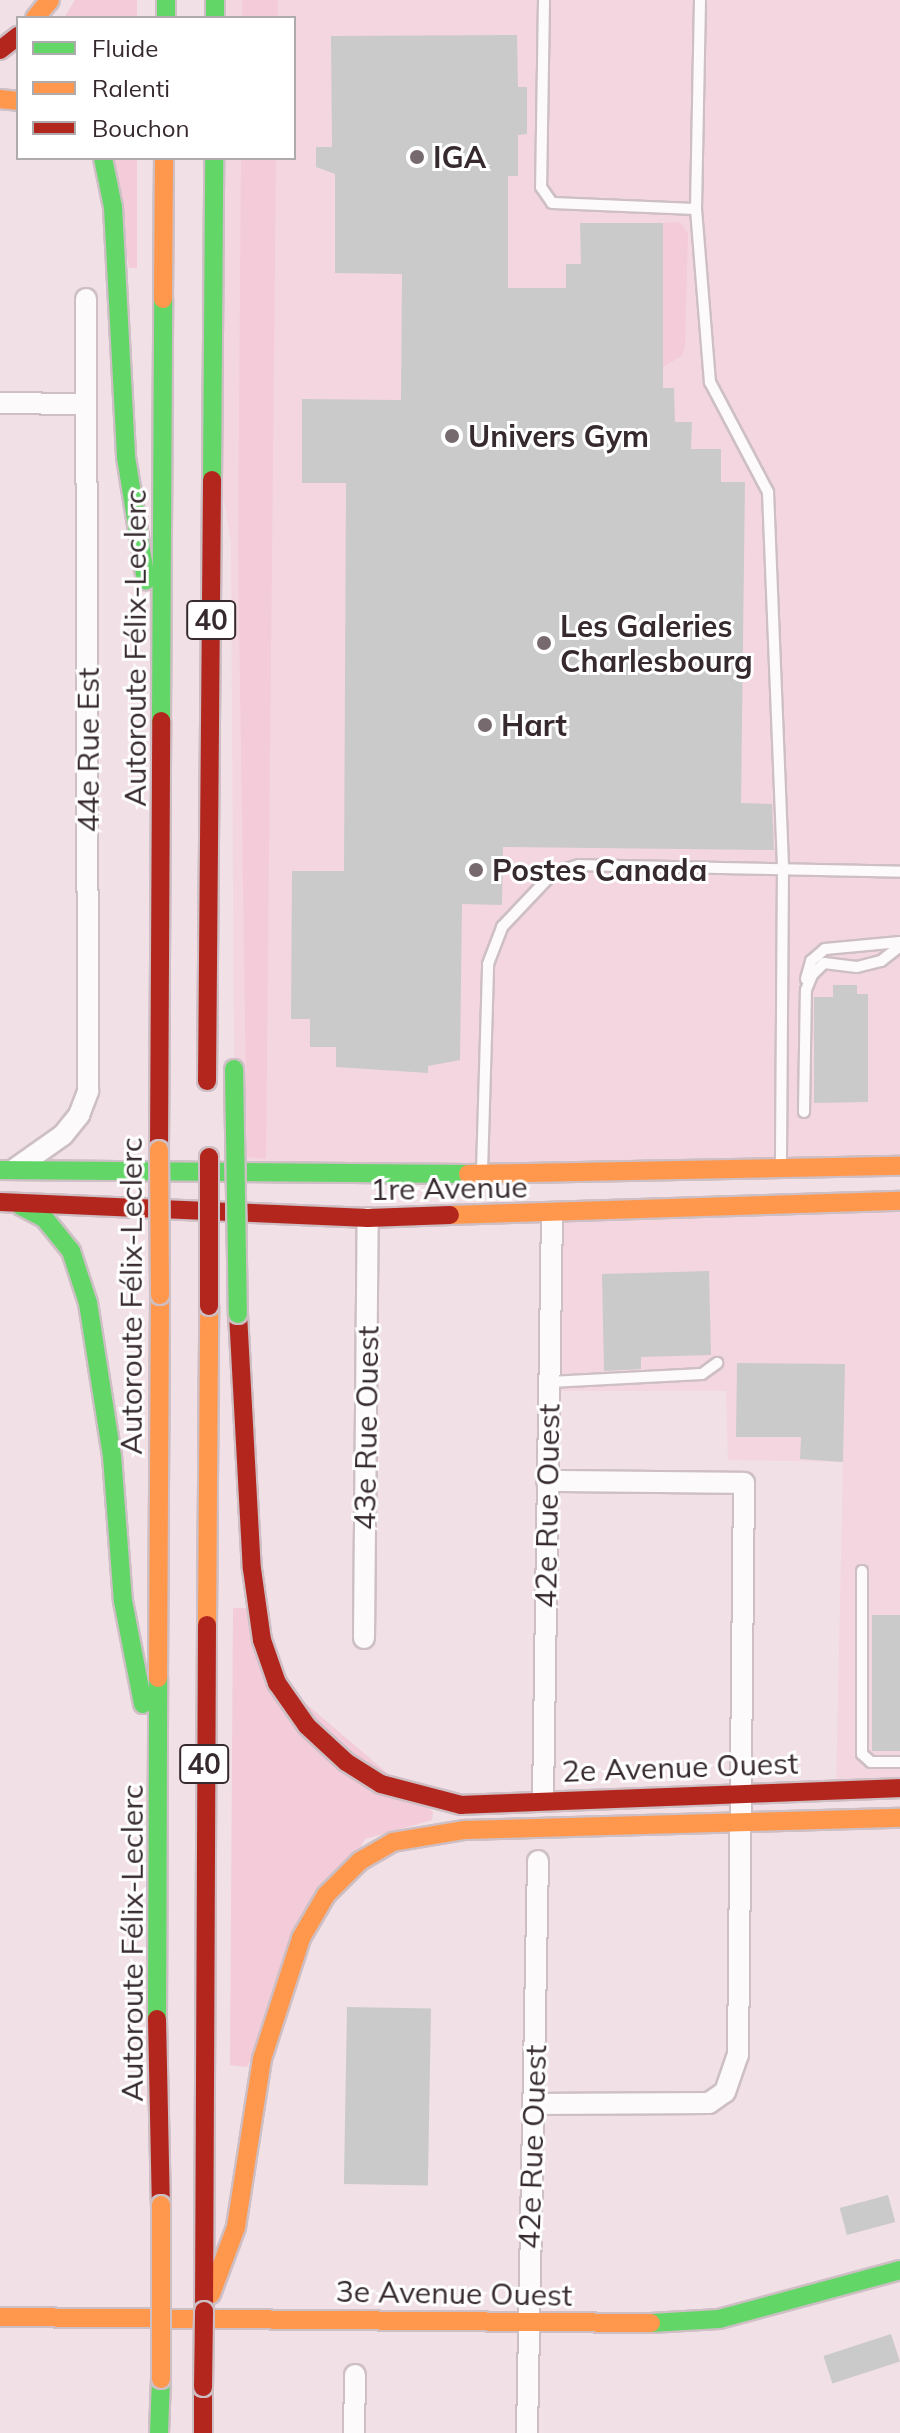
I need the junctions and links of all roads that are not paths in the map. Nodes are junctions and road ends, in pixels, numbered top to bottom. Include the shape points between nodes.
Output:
1 (50, 0) edge
2 (544, 0) edge
3 (700, 0) edge
4 (37, 16) edge
5 (16, 38) edge
6 (0, 50) edge
7 (103, 160) edge
8 (164, 160) edge
9 (214, 160) edge
10 (696, 209) junction
11 (86, 299) dead end
12 (0, 403) edge
13 (86, 404) junction
14 (212, 433) junction
15 (231, 650) dead end
16 (162, 659) junction
17 (783, 868) junction
18 (900, 872) edge
19 (900, 944) edge
20 (806, 990) junction
21 (234, 1061) dead end
22 (207, 1089) dead end
23 (804, 1112) dead end
24 (209, 1142) dead end
25 (900, 1166) edge
26 (7, 1170) edge
27 (781, 1171) junction
28 (482, 1174) junction
29 (900, 1201) edge
30 (0, 1202) edge
31 (21, 1206) junction
32 (552, 1214) junction
33 (368, 1218) junction
34 (717, 1363) dead end
35 (550, 1382) junction
36 (547, 1481) junction
37 (862, 1571) dead end
38 (364, 1638) dead end
39 (900, 1762) edge
40 (900, 1788) edge
41 (160, 1790) junction
42 (743, 1797) junction
43 (543, 1799) junction
44 (900, 1818) edge
45 (741, 1822) junction
46 (538, 1861) dead end
47 (534, 2104) junction
48 (900, 2270) edge
49 (204, 2311) junction
50 (0, 2317) edge
51 (527, 2320) junction
52 (355, 2375) dead end
53 (159, 2433) edge
54 (203, 2433) edge
55 (354, 2433) edge
56 (527, 2433) edge

1 - 4 main road
2 - 10 lane via 541,187 552,203
3 - 10 lane
5 - 6 main road
7 - 16 main road via 113,207 126,457
8 - 16 main road, Autoroute Félix-Leclerc / 40
9 - 14 main road, 40
10 - 17 lane via 710,382 768,492
11 - 13 street, 44e Rue Est
12 - 13 street
13 - 26 street, 44e Rue Est via 88,1091 79,1115 63,1135
14 - 15 main road via 231,542
14 - 22 main road, 40
16 - 41 main road, Autoroute Félix-Leclerc / 40, bridge
17 - 18 lane
17 - 27 lane
17 - 28 lane via 579,865 553,873 502,927 488,964
19 - 20 lane via 881,961 857,967 824,963
19 - 20 lane via 825,949 811,961
20 - 23 lane
21 - 43 main road, 2e Avenue Ouest, bridge via 238,1314 252,1569 262,1640 277,1683 307,1726 346,1762 381,1784 461,1805
24 - 49 main road, 40, bridge
25 - 27 main road, 1re Avenue
26 - 28 main road, 1re Avenue
27 - 28 main road, 1re Avenue
29 - 32 main road, 1re Avenue
30 - 31 main road, 1re Avenue
31 - 33 main road, 1re Avenue
31 - 41 main road via 45,1219 71,1251 88,1303 112,1456 123,1601
32 - 33 main road, 1re Avenue
32 - 35 street, 42e Rue Ouest
33 - 38 street, 43e Rue Ouest
34 - 35 lane via 702,1374
35 - 36 street, 42e Rue Ouest
36 - 42 street via 744,1483
36 - 43 street, 42e Rue Ouest
37 - 39 lane via 861,1748 871,1762
40 - 42 main road, 2e Avenue Ouest
41 - 53 main road, Autoroute Félix-Leclerc / 40, bridge
42 - 43 main road, 2e Avenue Ouest
42 - 45 street
44 - 45 main road, 2e Avenue Ouest
45 - 47 street via 738,2055 725,2092 709,2103 688,2105
45 - 49 main road, 2e Avenue Ouest via 465,1830 393,1842 360,1861 326,1895 287,1971 262,2059 236,2227
46 - 47 street, 42e Rue Ouest
47 - 51 street, 42e Rue Ouest
48 - 51 main road, 3e Avenue Ouest via 719,2319 623,2325
49 - 54 main road, 40, bridge
50 - 51 main road, 3e Avenue Ouest
51 - 56 street, 42e Rue Ouest
52 - 55 street

